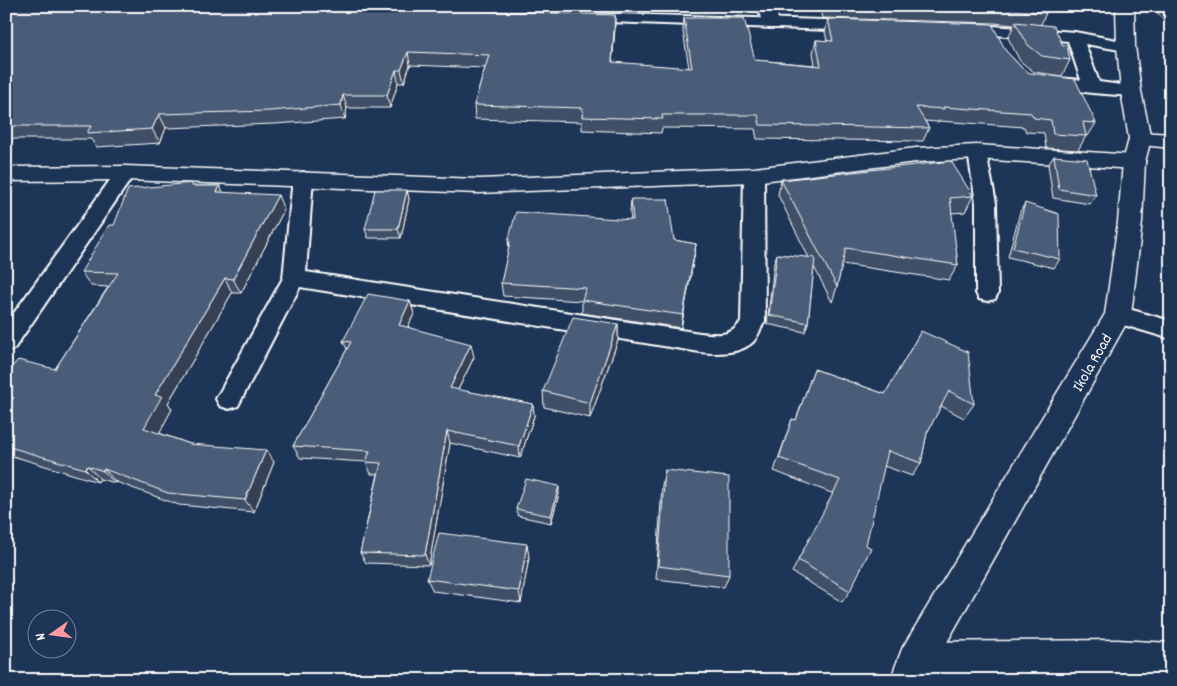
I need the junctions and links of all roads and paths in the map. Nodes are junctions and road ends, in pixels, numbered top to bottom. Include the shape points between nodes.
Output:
1 (716, 6) edge
2 (1125, 6) edge
3 (768, 15) edge
4 (572, 18) edge
5 (719, 22) junction
6 (869, 26) edge
7 (949, 28) edge
8 (994, 30) junction
9 (1075, 37) junction
10 (1001, 46) edge
11 (1126, 46) junction
12 (1030, 80) edge
13 (1092, 88) junction
14 (1131, 92) junction
15 (1171, 141) edge
16 (1137, 150) junction
17 (977, 152) junction
18 (125, 172) junction
19 (6, 174) edge
20 (754, 175) junction
21 (303, 178) junction
22 (294, 278) junction
23 (987, 293) dead end
24 (1118, 315) junction
25 (1171, 330) edge
26 (6, 342) edge
27 (229, 399) dead end
28 (1171, 661) edge
29 (913, 670) edge

1 - 5 lane
2 - 11 street, Ikola Road
3 - 5 lane
3 - 6 lane
4 - 5 lane
7 - 8 lane
8 - 9 lane
8 - 10 lane
9 - 11 lane
9 - 13 lane
11 - 14 street, Ikola Road
12 - 13 lane
13 - 14 lane
14 - 16 street, Ikola Road
15 - 16 street
16 - 17 street
16 - 24 street, Ikola Road
17 - 20 street via 916,155
17 - 23 lane via 986,203
18 - 19 street
18 - 21 street
18 - 26 lane
20 - 21 street via 479,186
20 - 22 lane via 753,322 745,335 728,342 706,344
21 - 22 lane
22 - 27 lane
24 - 25 lane
24 - 29 street, Ikola Road
28 - 29 street via 1118,658

